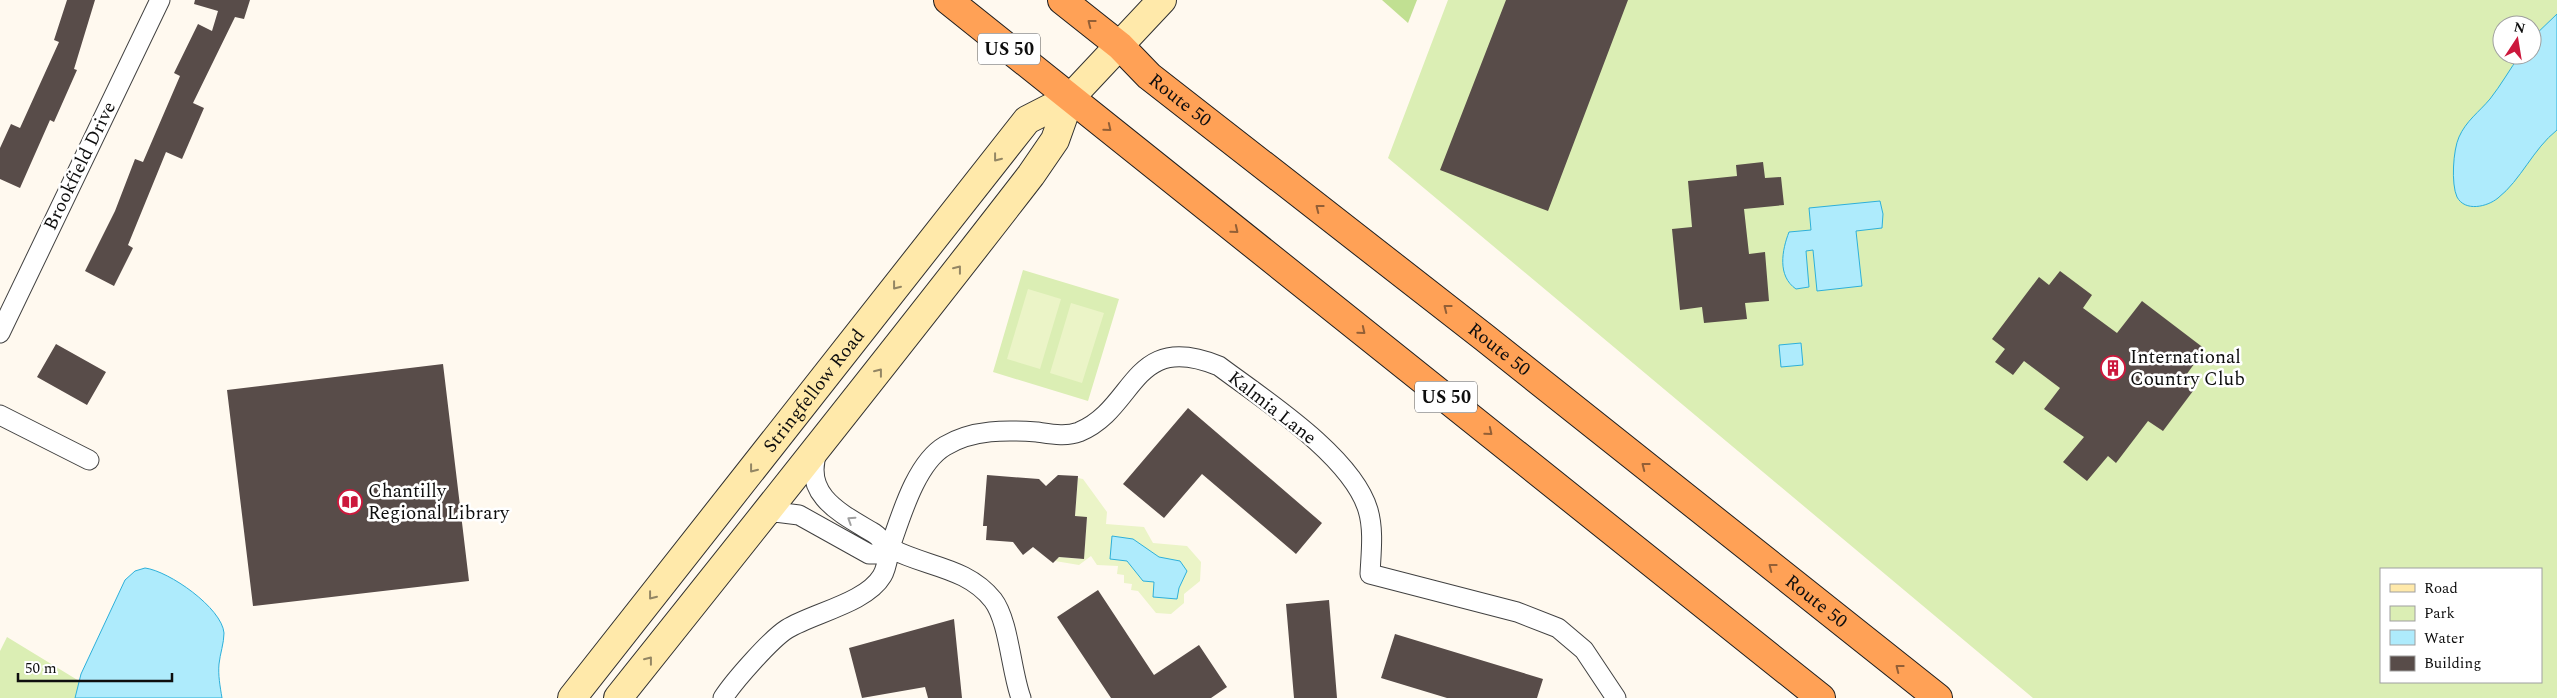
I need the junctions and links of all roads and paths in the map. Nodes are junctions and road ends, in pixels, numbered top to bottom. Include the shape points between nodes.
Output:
1 (160, 0) edge
2 (948, 0) edge
3 (1062, 0) edge
4 (1162, 0) edge
5 (1120, 46) junction
6 (1070, 98) junction
7 (0, 333) edge
8 (0, 414) edge
9 (827, 433) junction
10 (89, 460) dead end
11 (754, 527) junction
12 (890, 549) junction
13 (572, 698) edge
14 (618, 698) edge
15 (723, 698) edge
16 (1021, 698) edge
17 (1616, 698) edge
18 (1821, 698) edge
19 (1938, 698) edge

1 - 7 street, Brookfield Drive
2 - 6 highway, US 50
5 -> 3 highway, Route 50
4 - 5 main road, Stringfellow Road
5 - 6 main road, Stringfellow Road
19 -> 5 highway, Route 50 via 1149,76
9 -> 6 main road, Stringfellow Road via 866,389 1031,175 1055,140
6 -> 13 main road, Stringfellow Road via 1028,120
6 -> 18 highway, US 50
8 - 10 street
9 - 11 main road, Stringfellow Road
12 -> 9 street via 884,540 849,520 823,496 816,484 815,458
11 - 12 street via 775,512 792,513 869,554
14 -> 11 main road, Stringfellow Road
12 - 15 street via 882,576 864,594 786,630 734,682
12 - 16 street via 947,568 972,581 993,600 1007,635
12 - 17 street, Kalmia Lane via 907,500 932,457 944,446 979,433 1077,433 1097,422 1151,364 1168,358 1203,360 1219,366 1284,415 1352,479 1363,495 1371,525 1370,574 1517,612 1558,628 1584,650

